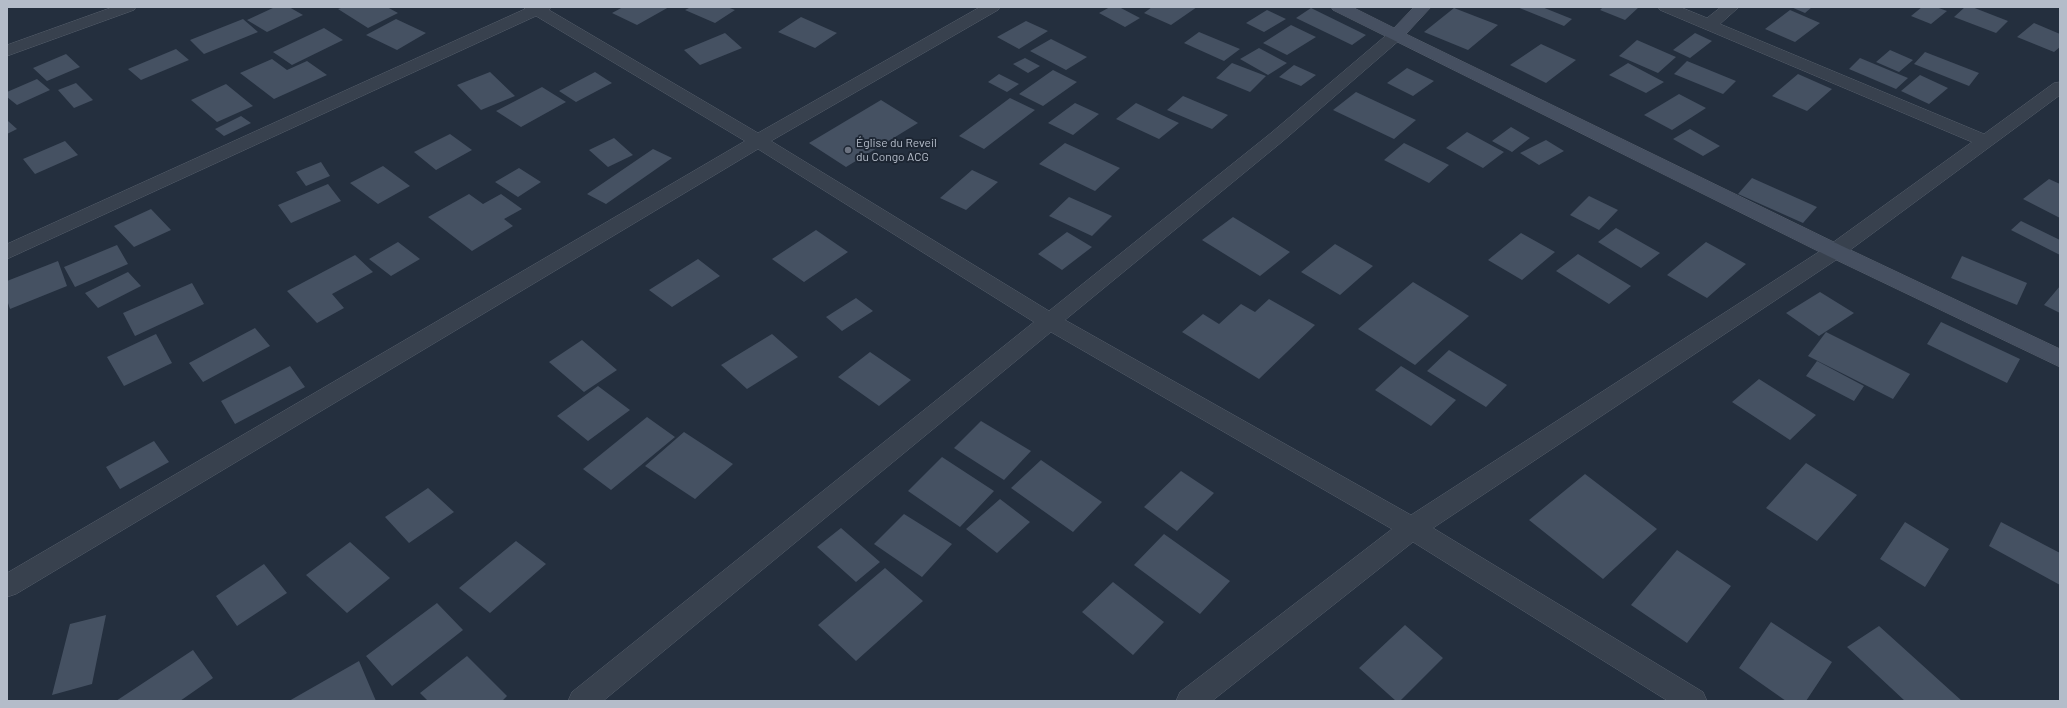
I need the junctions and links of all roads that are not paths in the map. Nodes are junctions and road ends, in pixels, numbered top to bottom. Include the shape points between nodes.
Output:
1 (128, 7) edge
2 (992, 7) edge
3 (1339, 7) edge
4 (1423, 7) edge
5 (1666, 7) edge
6 (1731, 7) edge
7 (537, 8) edge
8 (1709, 25) junction
9 (1396, 35) junction
10 (7, 51) edge
11 (2060, 87) edge
12 (758, 141) junction
13 (1986, 141) junction
14 (1835, 251) junction
15 (7, 252) edge
16 (1049, 321) junction
17 (2060, 359) edge
18 (1412, 528) junction
19 (7, 586) edge
20 (582, 701) edge
21 (1190, 701) edge
22 (1693, 701) edge

1 - 10 street
2 - 12 street
3 - 9 street
4 - 9 street
5 - 8 street
6 - 8 street
7 - 12 street
7 - 15 street
8 - 13 street
9 - 14 street
9 - 16 street via 1277,137
11 - 13 street
12 - 16 street
12 - 19 street
13 - 14 street
14 - 17 street
14 - 18 street
16 - 18 street
16 - 20 street
18 - 21 street
18 - 22 street

